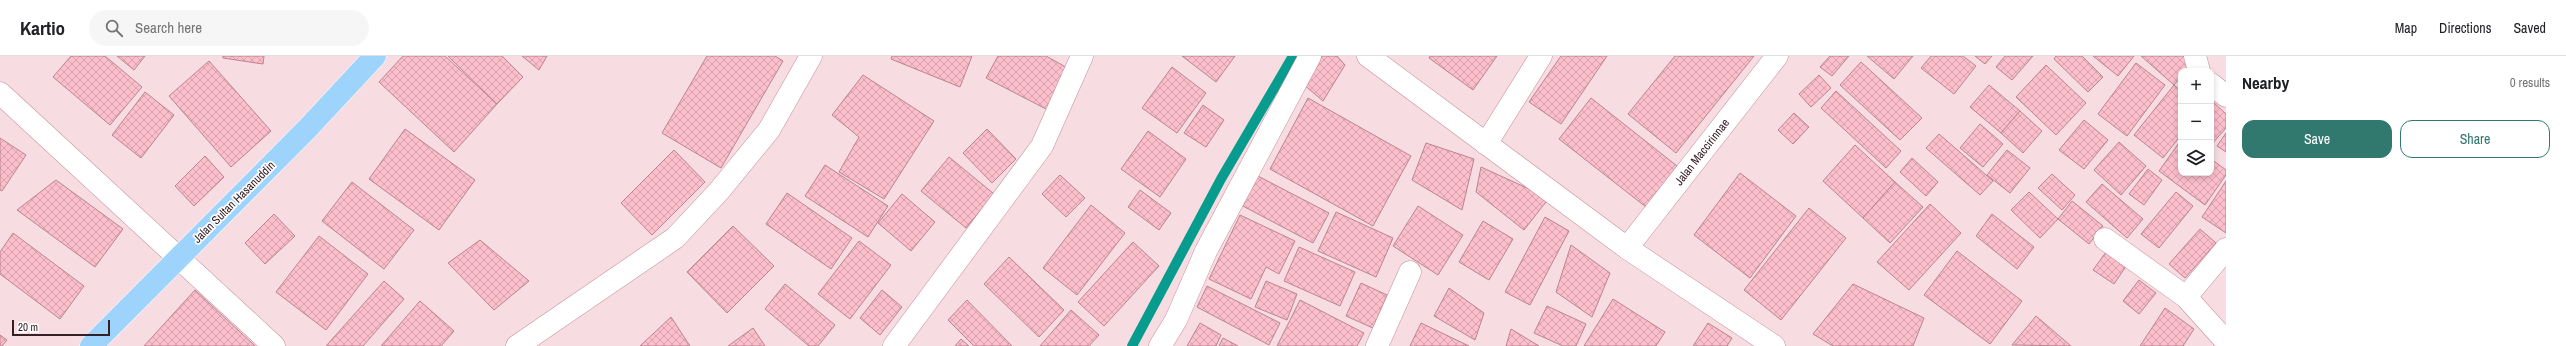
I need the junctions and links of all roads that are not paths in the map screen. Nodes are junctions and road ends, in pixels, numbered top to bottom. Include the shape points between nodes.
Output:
1 (375, 56) edge
2 (811, 56) edge
3 (1082, 56) edge
4 (1310, 56) edge
5 (1368, 56) edge
6 (1541, 56) edge
7 (1777, 56) edge
8 (2195, 56) edge
9 (2198, 68) edge
10 (2214, 86) edge
11 (0, 93) edge
12 (2226, 96) edge
13 (1486, 144) junction
14 (2105, 239) dead end
15 (1627, 248) junction
16 (2226, 249) edge
17 (178, 256) junction
18 (1410, 272) dead end
19 (2186, 297) junction
20 (2222, 336) dead end
21 (91, 346) edge
22 (274, 346) edge
23 (517, 346) edge
24 (894, 346) edge
25 (1160, 346) edge
26 (1377, 346) edge
27 (1774, 346) edge

1 - 17 main road, Jalan Sultan Hasanuddin via 307,129
2 - 23 street via 769,130 719,191 674,238
3 - 24 street via 1042,146
4 - 25 street via 1206,251 1176,320
5 - 13 street
6 - 13 street
7 - 15 street, Jalan Maccirinnae
8 - 9 street
10 - 12 street
11 - 17 street
13 - 15 street
14 - 19 street
15 - 27 street
16 - 19 street
17 - 21 main road, Jalan Sultan Hasanuddin
17 - 22 street
18 - 26 street
19 - 20 street

